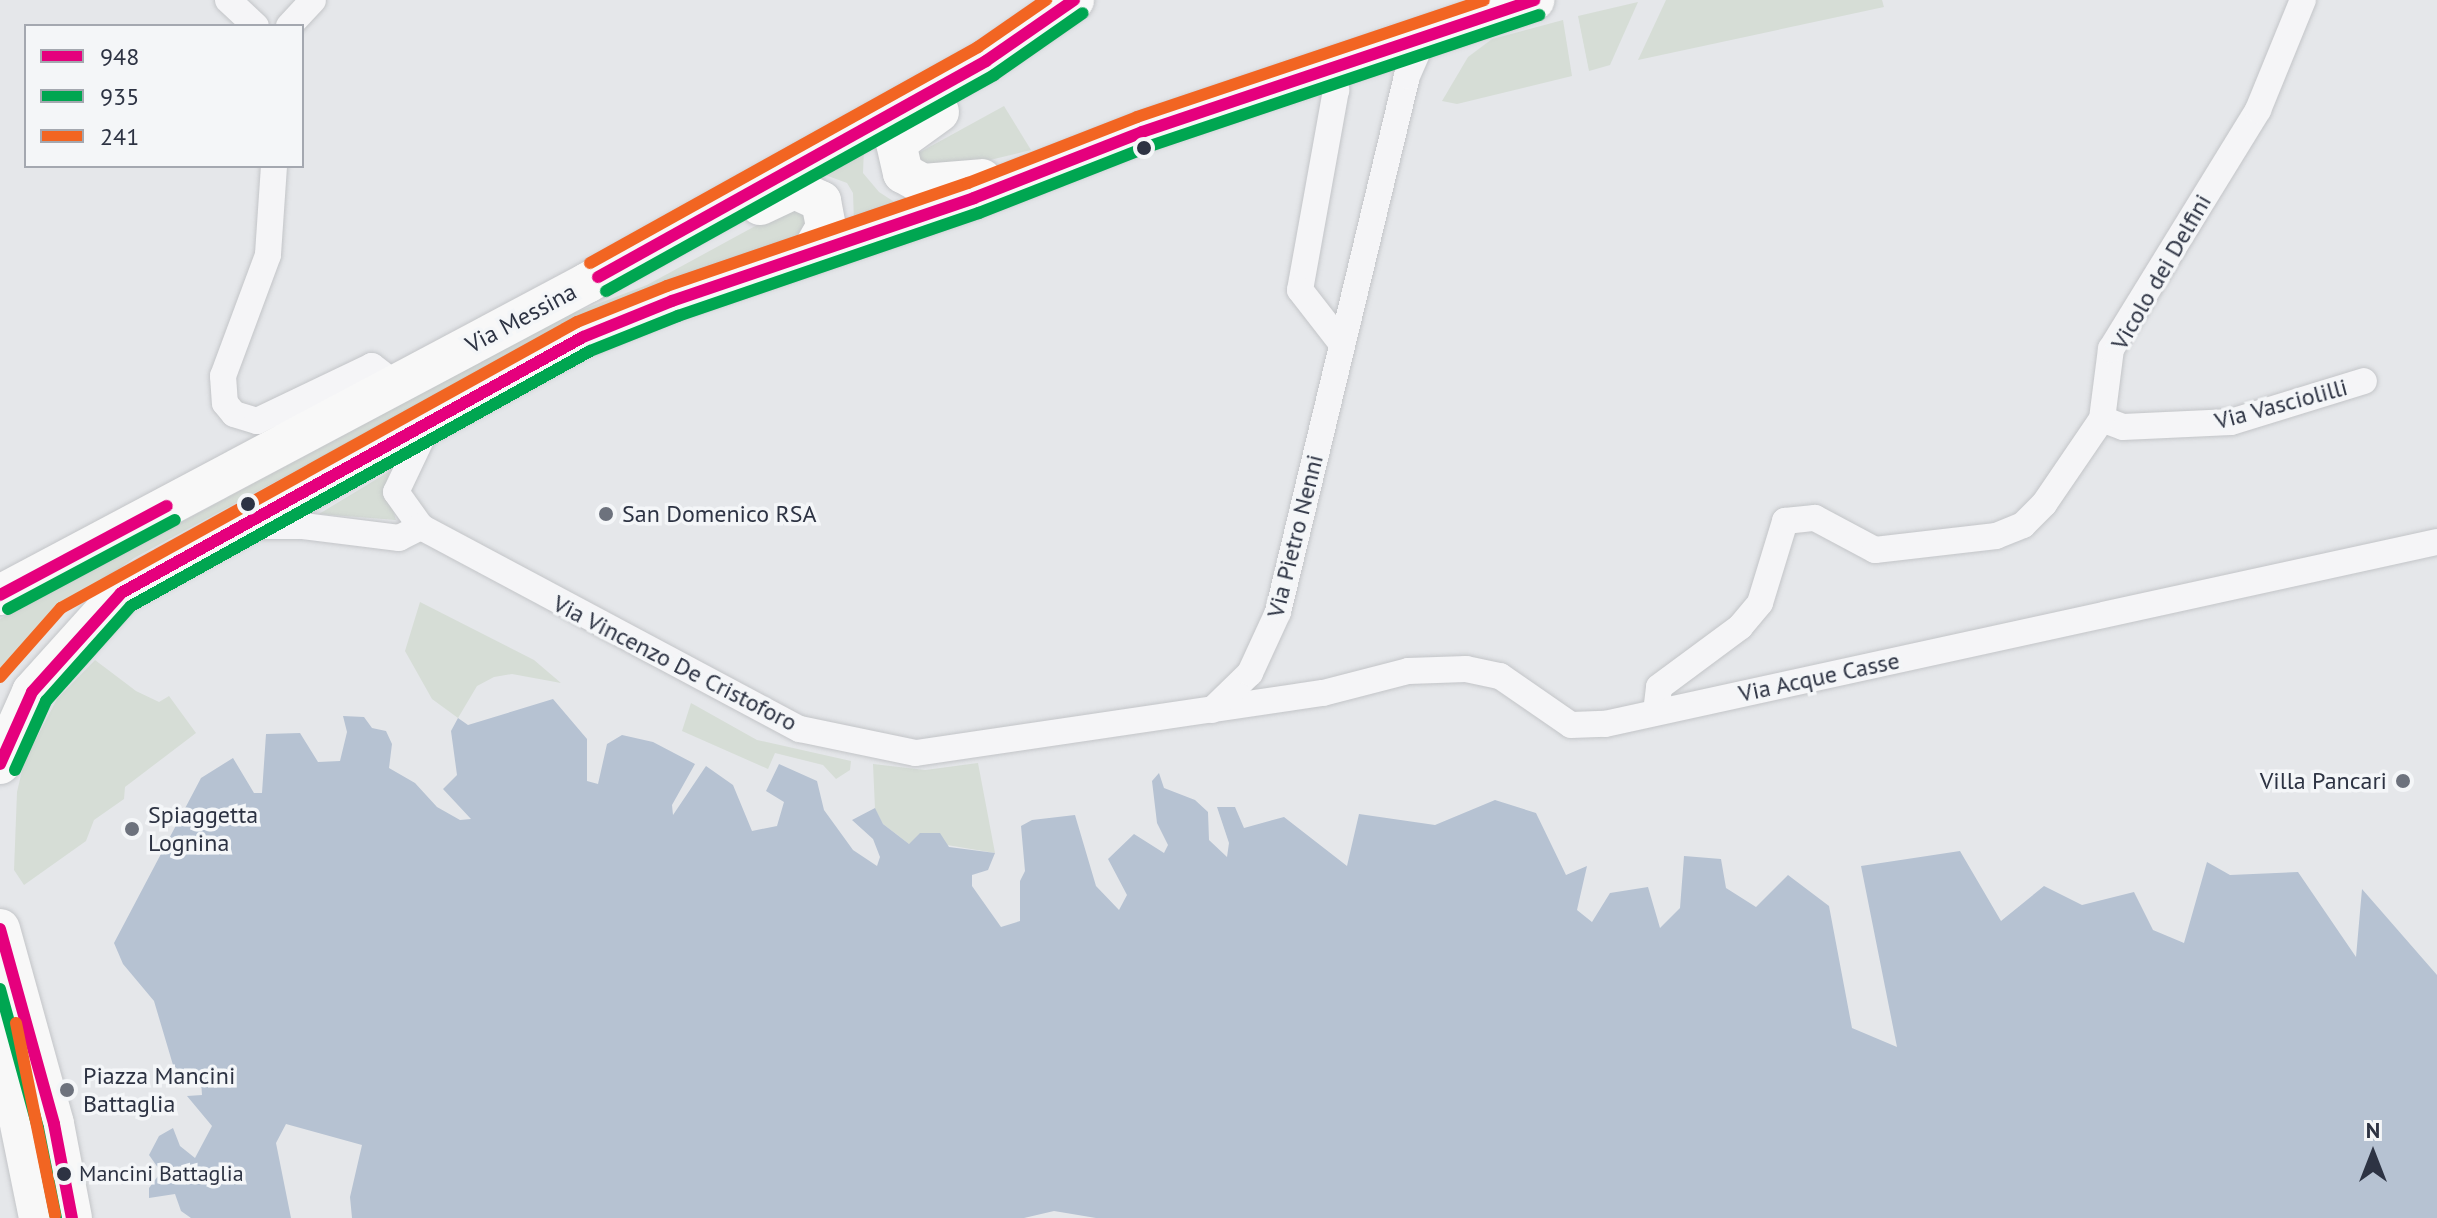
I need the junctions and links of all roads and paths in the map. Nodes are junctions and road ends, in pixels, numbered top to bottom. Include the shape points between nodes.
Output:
1 (228, 0) edge
2 (313, 0) edge
3 (1074, 0) edge
4 (1534, 0) edge
5 (2303, 0) edge
6 (1463, 12) edge
7 (254, 24) edge
8 (291, 24) edge
9 (1424, 37) junction
10 (986, 61) junction
11 (1318, 69) junction
12 (274, 168) edge
13 (1036, 171) junction
14 (810, 255) junction
15 (587, 283) junction
16 (1342, 344) junction
17 (2364, 381) dead end
18 (395, 384) junction
19 (431, 418) junction
20 (2102, 419) junction
21 (236, 526) junction
22 (421, 527) junction
23 (2437, 542) edge
24 (121, 593) junction
25 (0, 595) edge
26 (0, 710) edge
27 (1212, 710) junction
28 (1656, 712) junction
29 (0, 764) edge
30 (0, 929) edge
31 (0, 1026) edge
32 (39, 1218) edge
33 (72, 1218) edge

1 - 7 street
2 - 8 street
3 - 10 main road, Via Messina
4 - 6 main road
5 - 20 street, Vicolo dei Delfini via 2258,110 2111,349
6 - 9 main road
9 - 11 main road
9 - 16 street, Via Pietro Nenni via 1407,76
10 - 13 main road via 965,98 903,135 896,143 897,162 912,181 923,184
10 - 15 main road, Via Messina
11 - 13 main road
11 - 16 street via 1336,90 1300,290
12 - 18 street via 268,255 223,376 225,403 234,414 257,421 372,366
13 - 14 main road, Via Messina
14 - 15 main road via 826,227 824,207 812,194 795,189 644,274
14 - 19 main road, Via Messina via 583,337
15 - 18 main road, Via Messina
16 - 27 street, Via Pietro Nenni via 1278,612 1250,673
17 - 20 street, Via Vasciolilli via 2231,422 2123,427
18 - 25 main road, Via Messina
19 - 21 main road, Via Messina
19 - 22 street, Via Vincenzo De Cristoforo via 396,492
20 - 28 street, Vicolo dei Delfini via 2044,504 2023,525 1996,536 1875,550 1815,518 1785,521 1760,603 1740,627 1659,687
21 - 22 street via 303,526 399,538
21 - 24 main road, Via Messina
22 - 27 street, Via Vincenzo De Cristoforo via 800,729 916,753
23 - 28 street, Via Acque Casse
24 - 26 main road via 69,622 18,677
24 - 29 main road, Via Messina via 32,692
27 - 28 street, Via Acque Casse via 1323,693 1408,671 1466,669 1500,676 1571,725 1605,724
30 - 33 main road via 54,1124
31 - 32 main road

